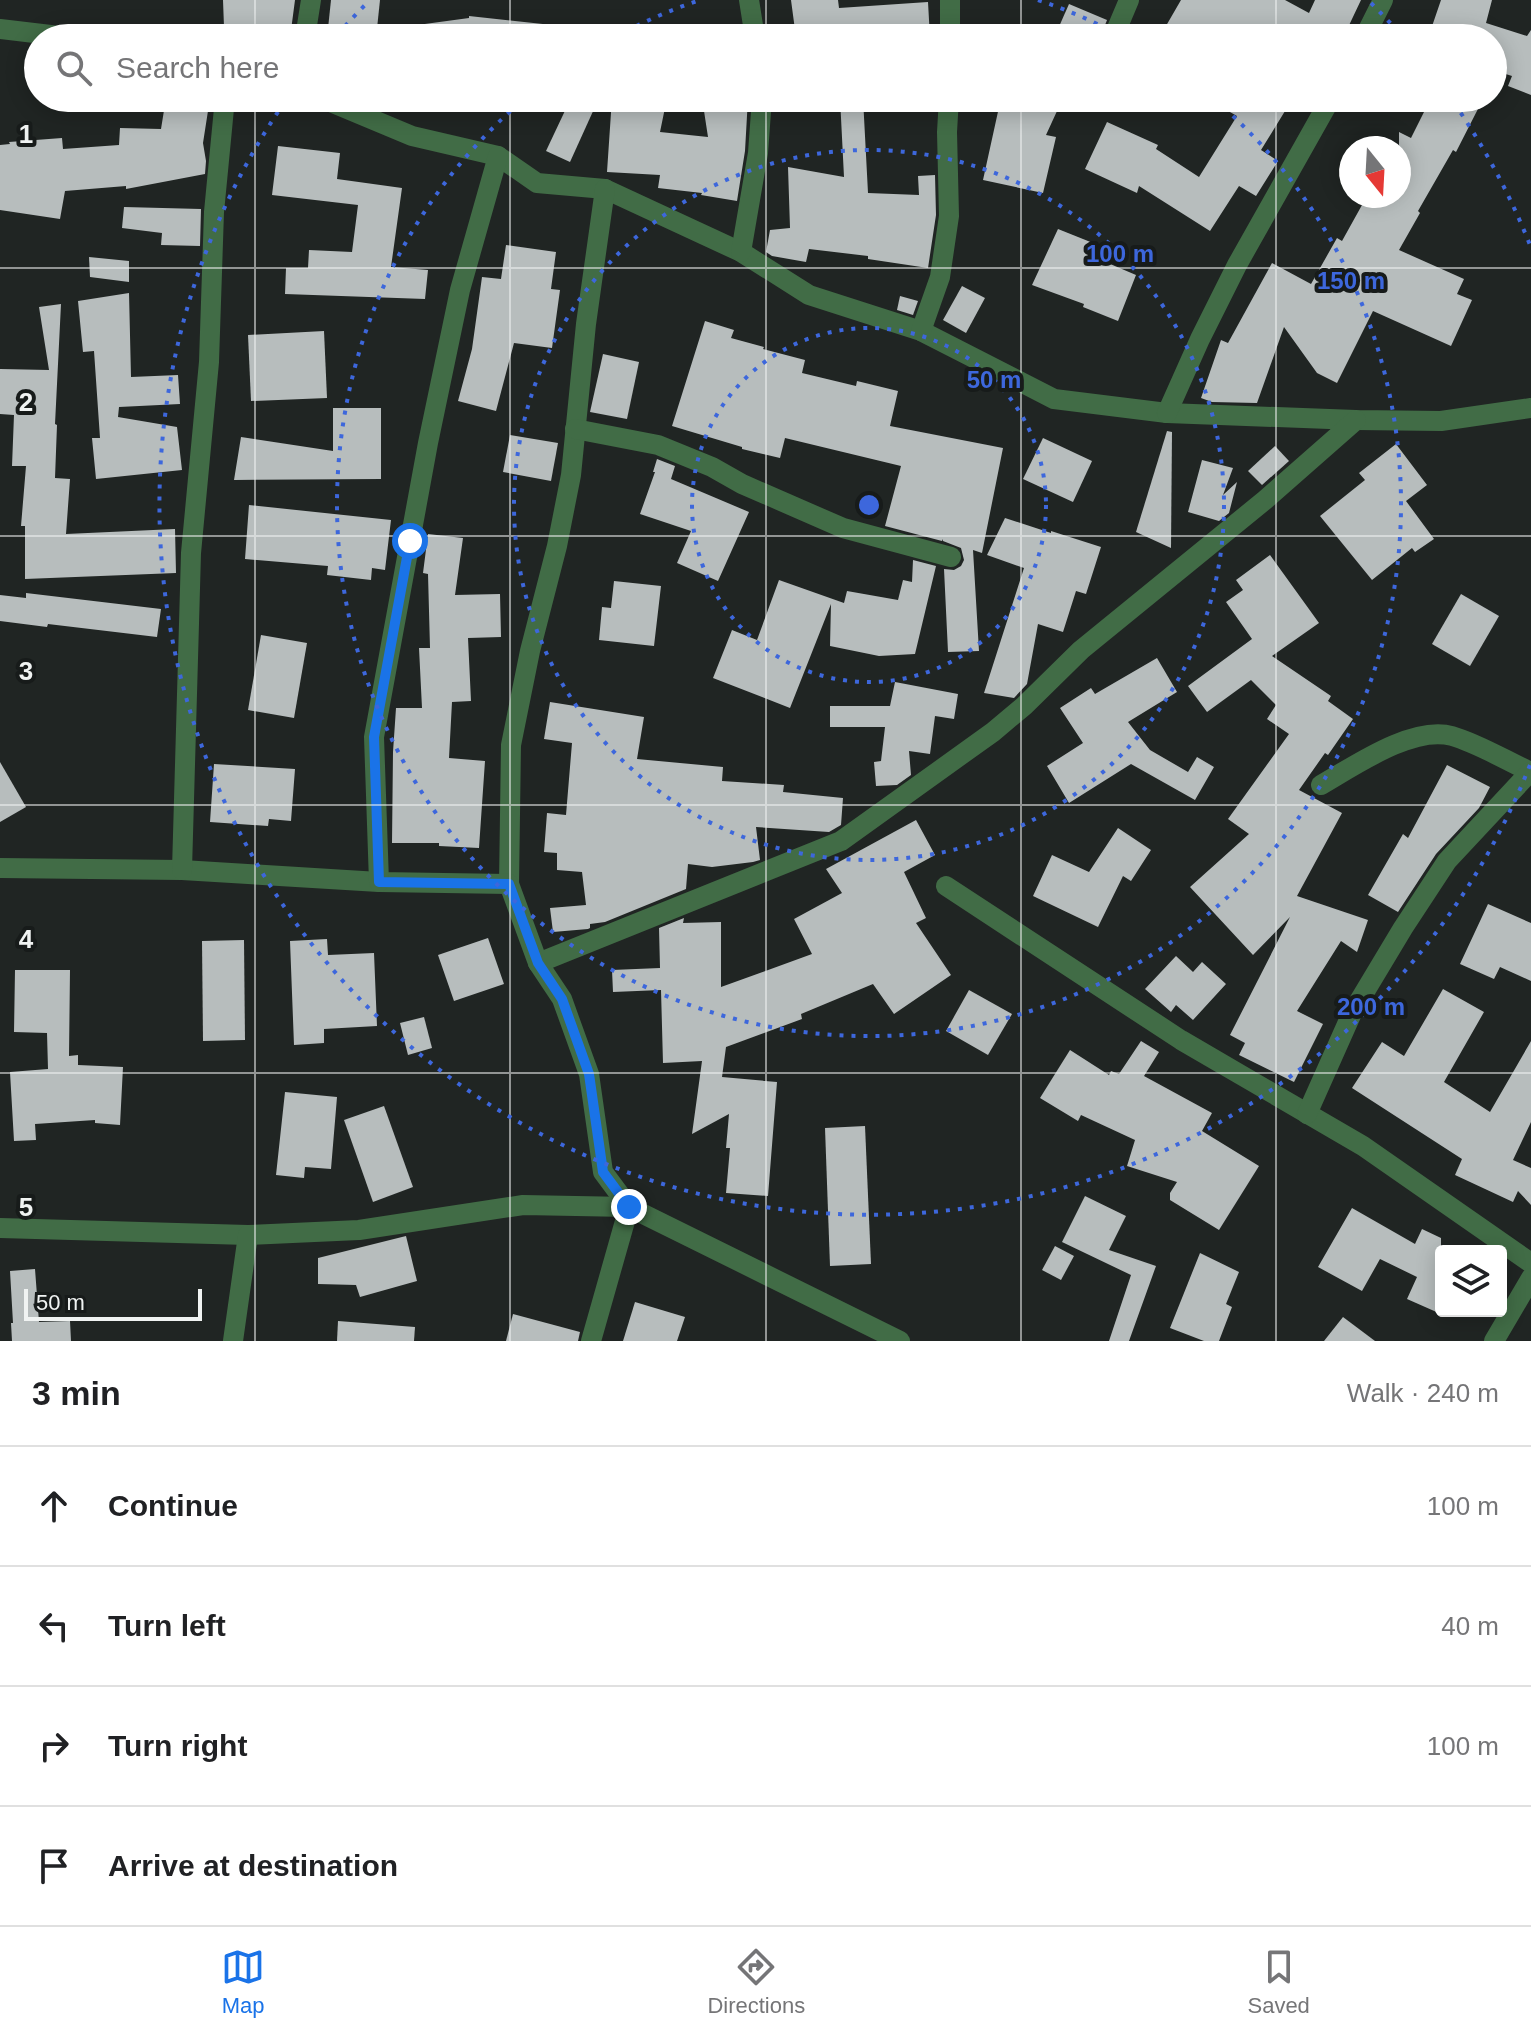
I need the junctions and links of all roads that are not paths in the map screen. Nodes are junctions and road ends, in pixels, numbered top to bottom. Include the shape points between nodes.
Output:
1 (311, 0) edge
2 (749, 0) edge
3 (950, 0) edge
4 (1129, 0) edge
5 (1383, 0) edge
6 (307, 24) edge
7 (753, 24) edge
8 (950, 24) edge
9 (1119, 24) edge
10 (1371, 24) edge
11 (0, 29) edge
12 (24, 32) edge
13 (224, 112) edge
14 (355, 112) edge
15 (761, 112) edge
16 (948, 112) edge
17 (1323, 112) edge
18 (498, 156) junction
19 (605, 189) junction
20 (741, 252) junction
21 (921, 331) junction
22 (1531, 408) edge
23 (1167, 413) junction
24 (1356, 420) junction
25 (575, 429) junction
26 (951, 557) dead end
27 (1531, 772) edge
28 (1321, 785) dead end
29 (0, 868) edge
30 (182, 870) junction
31 (379, 882) junction
32 (509, 884) junction
33 (946, 886) dead end
34 (538, 963) junction
35 (1307, 1114) junction
36 (629, 1207) junction
37 (0, 1228) edge
38 (248, 1235) junction
39 (1531, 1263) edge
40 (1531, 1278) edge
41 (233, 1341) edge
42 (591, 1341) edge
43 (900, 1341) edge
44 (1494, 1341) edge

1 - 6 street
2 - 7 street
3 - 8 street
4 - 9 street
5 - 10 street
11 - 12 street
13 - 30 street via 191,553
14 - 18 street via 412,136
15 - 20 street
16 - 21 street via 949,216 940,277
17 - 23 street via 1237,265
18 - 19 street via 537,183
18 - 31 street via 460,290 374,737
19 - 20 street
19 - 25 street
20 - 21 street via 809,295
21 - 23 street via 1054,399
22 - 24 street via 1441,421
23 - 24 street
24 - 34 street via 1081,650 993,732 841,841
25 - 26 street via 658,445 843,528
25 - 32 street via 557,546 511,745
27 - 28 street via 1448,734 1412,737
27 - 35 street via 1447,861 1412,914 1352,1013
29 - 30 street
30 - 31 street
31 - 32 street
32 - 34 street
33 - 35 street via 1181,1040
34 - 36 street via 562,999 589,1074 603,1172
35 - 39 street via 1363,1146
36 - 38 street via 523,1205 359,1230
36 - 42 street
36 - 43 street
37 - 38 street
38 - 41 street
40 - 44 street

